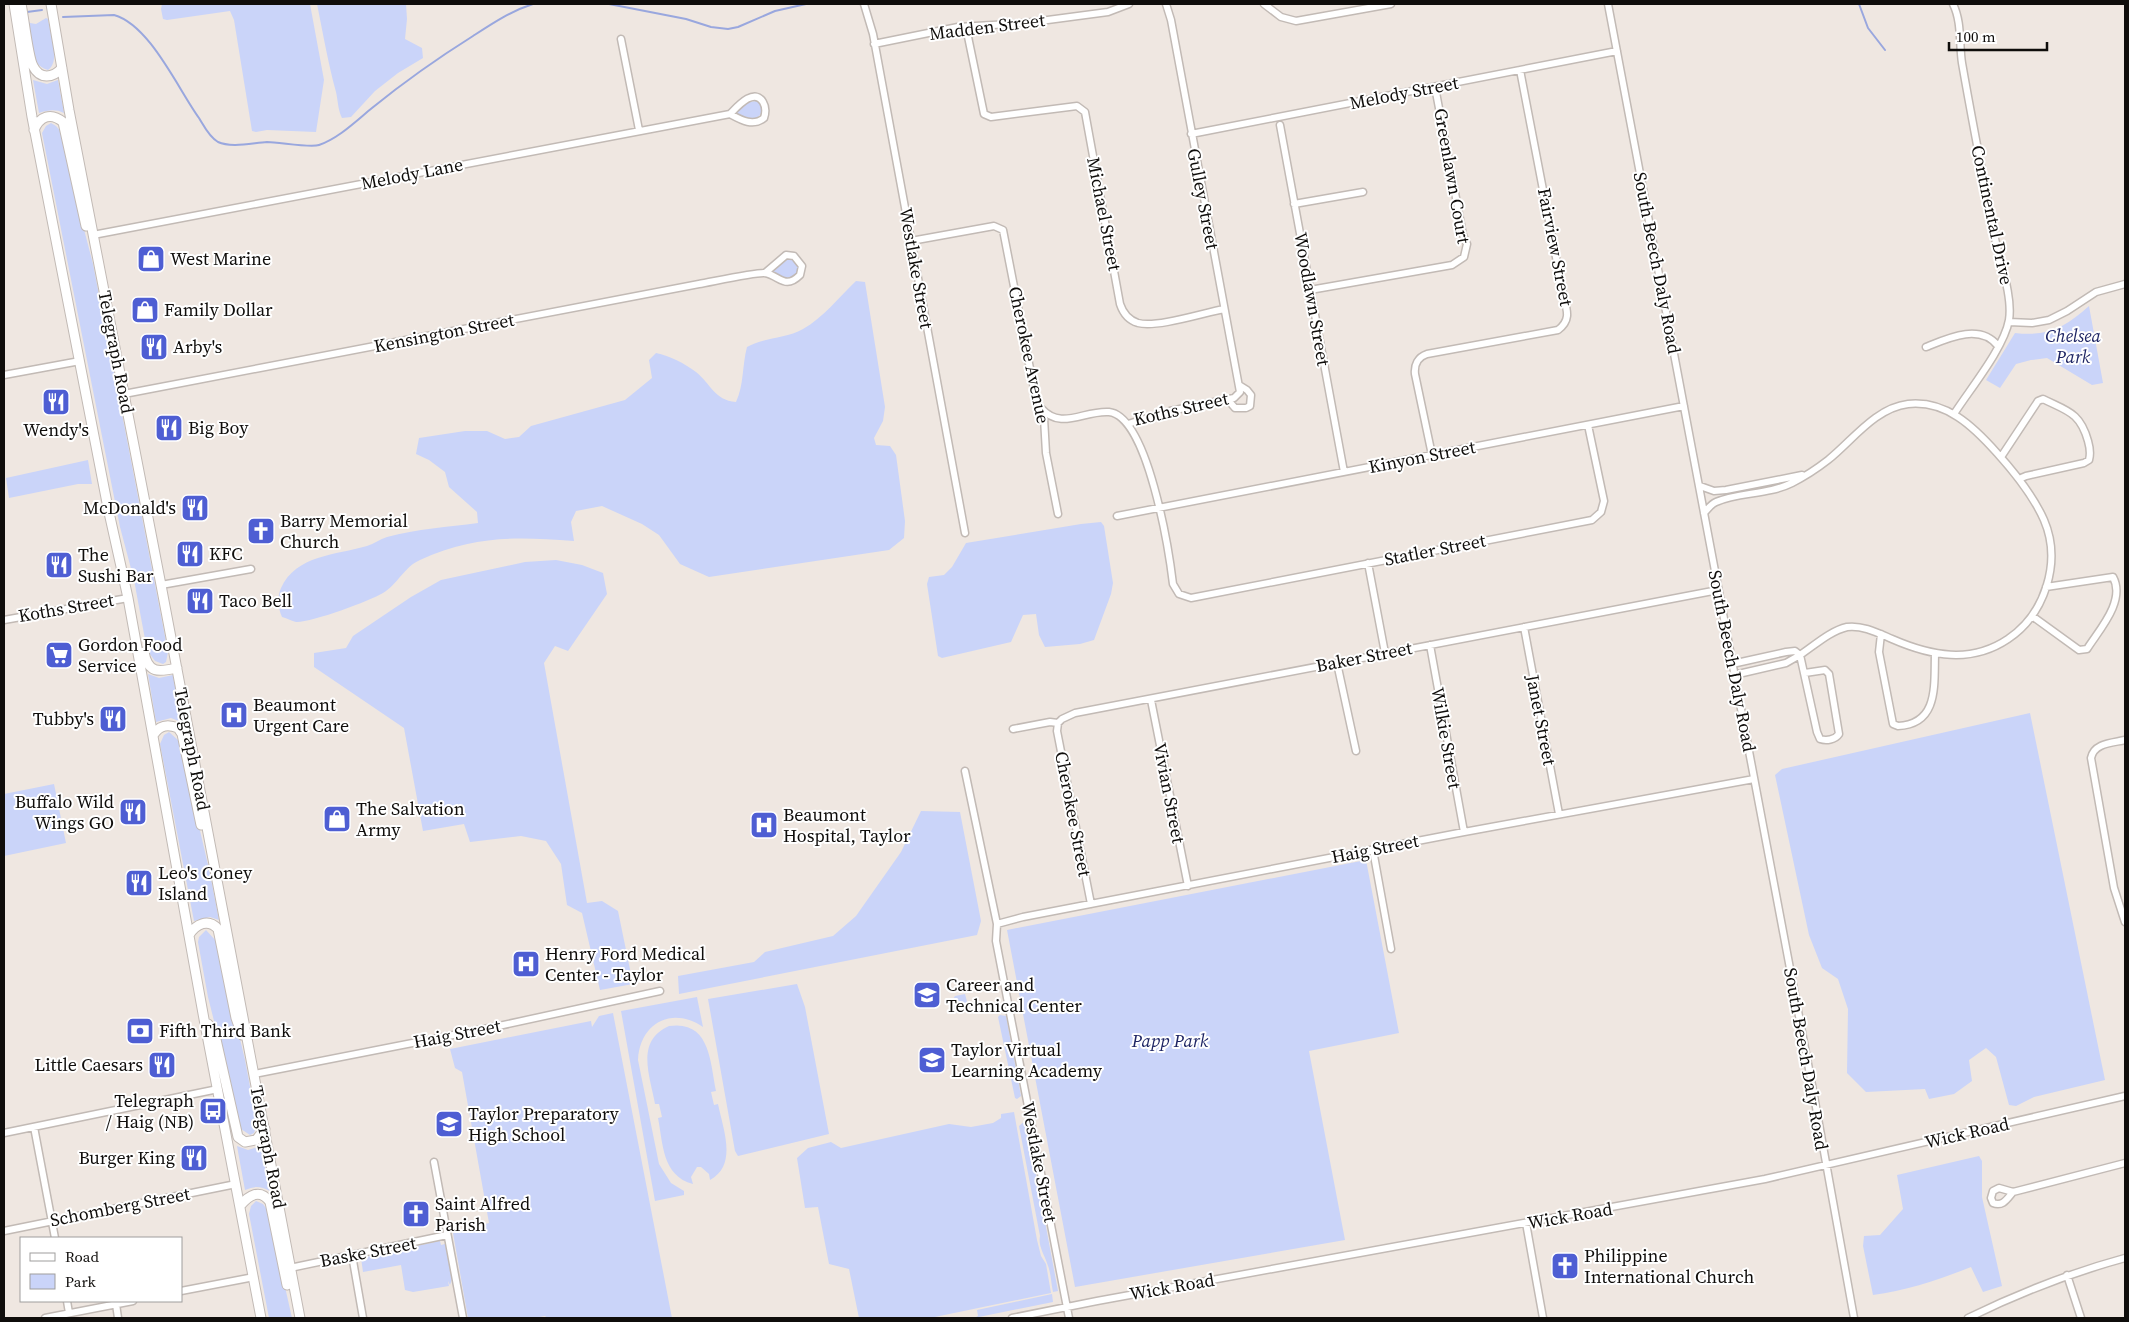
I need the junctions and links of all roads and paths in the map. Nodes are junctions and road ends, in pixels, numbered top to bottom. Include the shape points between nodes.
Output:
1 (864, 4) edge
2 (1129, 4) edge
3 (1166, 4) edge
4 (1264, 4) edge
5 (1391, 4) edge
6 (1608, 4) edge
7 (1953, 4) edge
8 (17, 5) edge
9 (51, 5) edge
10 (966, 27) junction
11 (621, 38) dead end
12 (874, 44) junction
13 (1617, 51) junction
14 (62, 68) junction
15 (1520, 70) junction
16 (1435, 87) junction
17 (730, 114) junction
18 (1280, 125) dead end
19 (34, 130) junction
20 (639, 130) junction
21 (1191, 134) junction
22 (1363, 192) dead end
23 (1294, 204) junction
24 (93, 235) junction
25 (911, 242) junction
26 (97, 253) junction
27 (765, 273) junction
28 (2125, 284) edge
29 (1310, 290) junction
30 (1224, 309) junction
31 (2008, 322) junction
32 (1998, 346) junction
33 (1926, 347) dead end
34 (80, 361) junction
35 (4, 376) edge
36 (1239, 385) junction
37 (124, 394) junction
38 (1239, 394) joint
39 (1228, 400) junction
40 (1684, 406) junction
41 (1041, 408) junction
42 (1954, 414) junction
43 (1128, 424) junction
44 (1588, 425) junction
45 (1432, 455) junction
46 (2001, 457) junction
47 (1344, 472) junction
48 (1805, 474) junction
49 (2019, 479) junction
50 (1700, 486) junction
51 (1159, 508) junction
52 (1704, 513) junction
53 (1058, 514) dead end
54 (1118, 516) dead end
55 (965, 533) dead end
56 (116, 539) junction
57 (1368, 563) junction
58 (251, 569) dead end
59 (161, 585) junction
60 (2046, 587) junction
61 (1718, 590) junction
62 (128, 598) junction
63 (2032, 616) junction
64 (4, 620) edge
65 (1524, 627) junction
66 (1881, 634) junction
67 (1430, 645) junction
68 (1384, 653) junction
69 (1935, 654) junction
70 (1800, 655) junction
71 (1337, 662) junction
72 (1732, 664) junction
73 (177, 668) junction
74 (1805, 673) junction
75 (1734, 675) junction
76 (1151, 700) junction
77 (1058, 723) junction
78 (1013, 729) dead end
79 (154, 734) junction
80 (2125, 740) edge
81 (1356, 751) dead end
82 (965, 771) dead end
83 (1754, 779) junction
84 (1559, 814) junction
85 (1464, 832) junction
86 (210, 840) junction
87 (1373, 850) junction
88 (1188, 886) junction
89 (1091, 904) junction
90 (2125, 922) edge
91 (997, 924) junction
92 (190, 935) junction
93 (1391, 949) dead end
94 (660, 992) dead end
95 (204, 1019) junction
96 (252, 1060) junction
97 (254, 1074) junction
98 (218, 1089) junction
99 (2125, 1096) edge
100 (34, 1127) junction
101 (265, 1129) junction
102 (4, 1133) edge
103 (434, 1162) dead end
104 (2125, 1163) edge
105 (1826, 1166) junction
106 (236, 1184) junction
107 (2013, 1192) dead end
108 (240, 1206) junction
109 (52, 1221) junction
110 (1526, 1224) junction
111 (4, 1231) edge
112 (447, 1235) junction
113 (55, 1237) edge
114 (352, 1255) junction
115 (2125, 1258) edge
116 (290, 1268) junction
117 (2067, 1275) junction
118 (254, 1277) junction
119 (182, 1291) edge
120 (67, 1302) edge
121 (128, 1302) edge
122 (116, 1304) junction
123 (297, 1306) junction
124 (1067, 1306) junction
125 (70, 1314) junction
126 (46, 1318) edge
127 (118, 1318) edge
128 (261, 1318) edge
129 (300, 1318) edge
130 (363, 1318) edge
131 (463, 1318) edge
132 (1012, 1318) edge
133 (1069, 1318) edge
134 (1543, 1318) edge
135 (1854, 1318) edge
136 (1968, 1318) edge
137 (2081, 1318) edge

1 - 12 street, Westlake Street
2 - 10 street, Madden Street via 1108,12
3 - 21 street, Gulley Street
4 - 5 street via 1281,17 1296,21
6 - 13 street, South Beech Daly Road
7 - 31 street, Continental Drive via 1958,16 1959,45 1999,261 2010,299
8 - 14 main road via 32,66 44,76 57,73
8 - 19 main road, Telegraph Road via 16,19
9 - 14 main road, Telegraph Road
10 - 12 street, Madden Street
10 - 30 street, Michael Street via 982,111 987,116 1077,106 1082,109 1120,304 1128,318 1136,323 1150,324
11 - 20 street
12 - 25 street, Westlake Street
13 - 15 street, Melody Street
13 - 40 street, South Beech Daly Road
14 - 24 main road, Telegraph Road
15 - 16 street, Melody Street
15 - 45 street, Fairview Street via 1567,318 1558,330 1427,354 1420,358 1415,374
16 - 21 street, Melody Street
16 - 29 street, Greenlawn Court via 1466,244 1464,256 1452,265
17 - 17 street, Melody Lane via 748,122 761,121 766,113 765,104 756,96 747,98
17 - 20 street, Melody Lane
18 - 23 street, Woodlawn Street
19 - 26 main road via 47,116 52,115 63,122 84,221
19 - 34 main road, Telegraph Road
20 - 24 street, Melody Lane
21 - 30 street, Gulley Street
22 - 23 street
23 - 29 street, Woodlawn Street
24 - 26 main road, Telegraph Road
25 - 41 street, Cherokee Avenue via 1000,227 1004,233 1035,394
25 - 55 street, Westlake Street
26 - 37 main road, Telegraph Road
27 - 27 street, Kensington Street via 781,281 792,281 800,275 802,266 794,256 786,255
27 - 37 street, Kensington Street
28 - 31 street via 2096,292 2049,320
29 - 47 street, Woodlawn Street
30 - 36 street, Gulley Street
31 - 32 street, Continental Drive
32 - 33 street via 1981,334 1955,335
32 - 42 street, Continental Drive
34 - 35 street
34 - 56 main road, Telegraph Road
36 - 38 street, Gulley Street
36 - 39 street via 1251,395 1250,406 1235,408
37 - 59 main road, Telegraph Road
38 - 39 street, Koths Street
39 - 43 street, Koths Street via 1170,411
40 - 44 street, Kinyon Street
40 - 50 street, South Beech Daly Road
41 - 43 street, Koths Street via 1050,417 1061,419 1110,412
41 - 53 street, Cherokee Avenue
42 - 46 street
42 - 48 street via 1926,404 1895,407 1875,418 1828,460
43 - 51 street via 1148,465
44 - 45 street, Kinyon Street
44 - 57 street, Statler Street via 1604,501 1602,512 1595,519
45 - 47 street, Kinyon Street
46 - 49 street
46 - 49 street via 2038,401 2043,399 2081,421 2090,450 2089,460
47 - 51 street, Kinyon Street
48 - 50 street via 1726,490 1714,491
48 - 52 street via 1780,488 1713,503
49 - 60 street via 2047,529 2051,566
50 - 52 street, South Beech Daly Road
51 - 54 street, Kinyon Street
51 - 57 street, Statler Street via 1172,584 1186,598
52 - 61 street, South Beech Daly Road
56 - 62 main road, Telegraph Road
56 - 73 main road via 130,578 145,660 157,671
57 - 68 street
58 - 59 street
59 - 73 main road, Telegraph Road
60 - 63 street
60 - 63 street via 2113,578 2117,596 2087,649 2082,650
61 - 65 street, Baker Street
61 - 72 street, South Beech Daly Road
62 - 64 street, Koths Street
62 - 79 main road, Telegraph Road
63 - 69 street via 2017,632 1991,648 1958,656
65 - 67 street, Baker Street
65 - 84 street, Janet Street
66 - 69 street
66 - 69 street via 1879,652 1894,724 1898,726 1917,722 1927,712 1933,695
66 - 70 street via 1867,629 1846,628 1829,635
67 - 68 street, Baker Street
67 - 85 street, Wilkie Street
68 - 71 street, Baker Street
70 - 72 street via 1795,651 1786,652
70 - 74 street
70 - 75 street via 1786,663
71 - 76 street, Baker Street
71 - 81 street
72 - 75 street, South Beech Daly Road
73 - 86 main road, Telegraph Road
74 - 74 street via 1820,739 1837,737 1829,674 1825,670
75 - 83 street, South Beech Daly Road
76 - 77 street, Baker Street via 1075,713
76 - 88 street, Vivian Street
77 - 78 street, Baker Street
77 - 89 street, Cherokee Street
79 - 86 main road via 160,727 169,725 178,728 182,734 198,814
79 - 92 main road, Telegraph Road
80 - 90 street via 2098,746 2091,761 2114,888
82 - 91 street, Westlake Street
83 - 84 street, Haig Street
83 - 105 street, South Beech Daly Road
84 - 85 street, Haig Street
85 - 87 street, Haig Street
86 - 96 main road, Telegraph Road
87 - 88 street, Haig Street
87 - 93 street
88 - 89 street, Haig Street
89 - 91 street, Haig Street
91 - 124 street, Westlake Street via 996,941
92 - 95 main road, Telegraph Road
92 - 96 main road via 203,923 218,929 236,1018
94 - 97 street, Haig Street
95 - 98 main road, Telegraph Road
95 - 101 main road via 215,1035 238,1137 245,1142 256,1140
96 - 97 main road, Telegraph Road
97 - 101 main road, Telegraph Road
98 - 100 street
98 - 106 main road, Telegraph Road
99 - 105 street, Wick Road
100 - 102 street
100 - 109 street
101 - 116 main road, Telegraph Road
103 - 112 street
104 - 107 street
105 - 110 street, Wick Road
105 - 135 street, South Beech Daly Road
106 - 108 main road, Telegraph Road
106 - 109 street, Schomberg Street
108 - 118 main road, Telegraph Road
108 - 123 main road via 249,1196 257,1194 270,1202 288,1288
109 - 111 street, Schomberg Street
109 - 113 street
110 - 124 street, Wick Road
110 - 134 street
112 - 114 street, Baske Street
112 - 131 street
114 - 116 street, Baske Street
114 - 130 street
115 - 117 street
116 - 123 main road, Telegraph Road
117 - 136 street
117 - 137 street
118 - 119 street
118 - 128 main road, Telegraph Road
120 - 125 street
121 - 122 street
122 - 125 street
122 - 127 street
123 - 129 main road, Telegraph Road
124 - 132 street, Wick Road
124 - 133 street, Westlake Street
125 - 126 street

